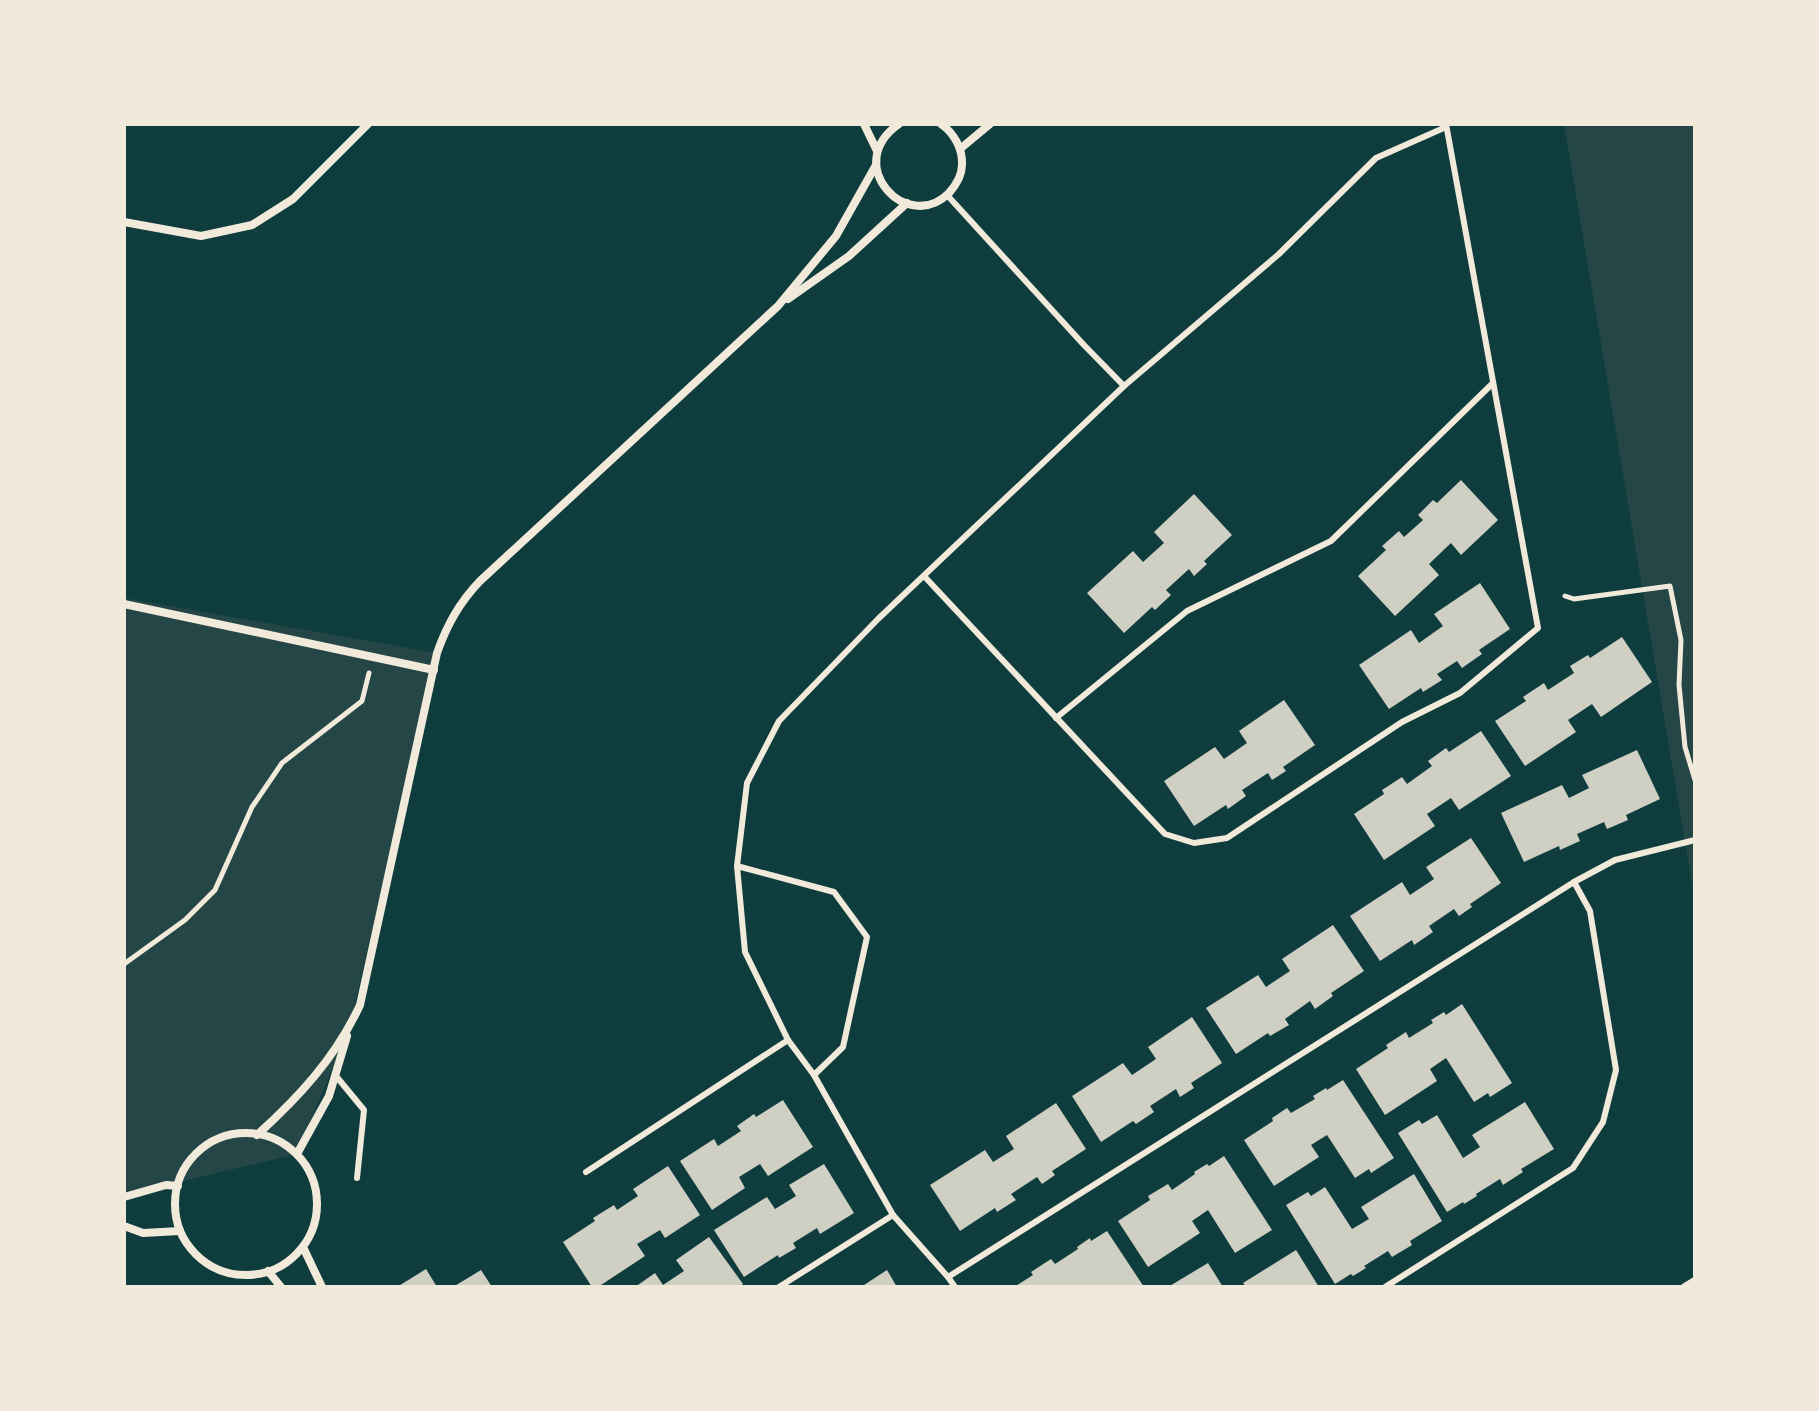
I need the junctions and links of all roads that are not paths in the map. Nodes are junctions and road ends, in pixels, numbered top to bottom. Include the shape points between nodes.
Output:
1 (368, 124) edge
2 (864, 124) edge
3 (899, 124) edge
4 (941, 124) edge
5 (990, 124) edge
6 (1446, 125) edge
7 (960, 149) junction
8 (877, 151) junction
9 (876, 165) junction
10 (947, 195) junction
11 (907, 203) junction
12 (124, 222) edge
13 (778, 306) junction
14 (1493, 383) junction
15 (1124, 386) junction
16 (924, 576) junction
17 (124, 604) edge
18 (434, 670) junction
19 (1056, 718) junction
20 (1695, 840) edge
21 (737, 866) junction
22 (1574, 882) junction
23 (349, 1028) junction
24 (788, 1040) junction
25 (814, 1075) junction
26 (336, 1076) junction
27 (257, 1135) junction
28 (297, 1154) junction
29 (586, 1172) dead end
30 (357, 1178) dead end
31 (178, 1186) junction
32 (124, 1197) edge
33 (893, 1215) junction
34 (124, 1226) edge
35 (180, 1231) junction
36 (303, 1247) junction
37 (268, 1271) junction
38 (948, 1277) junction
39 (1695, 1281) edge
40 (281, 1287) edge
41 (322, 1287) edge
42 (779, 1287) edge
43 (955, 1287) edge
44 (1385, 1287) edge
45 (1685, 1287) edge

1 - 12 street via 293,199 252,225 201,236
2 - 8 street
3 - 8 street
4 - 7 street
5 - 7 street
6 - 14 lane
6 - 15 lane via 1376,158 1279,254
7 - 10 street via 961,173
8 - 9 street
9 - 11 street via 886,191
9 - 13 street via 836,236
10 - 11 street via 929,204
10 - 15 lane
11 - 13 street via 849,256
13 - 18 street via 480,581 454,613
14 - 19 lane via 1331,541 1187,611
14 - 19 lane via 1538,628 1460,693 1402,722 1227,838 1194,843 1165,834
15 - 16 lane
16 - 19 lane
16 - 21 lane via 779,721 747,783
17 - 18 street
18 - 23 street via 360,1005
20 - 22 lane via 1615,860
21 - 24 lane via 745,952
21 - 25 lane via 834,892 867,937 843,1047
22 - 38 lane
22 - 44 lane via 1590,911 1616,1070 1603,1122 1573,1168
23 - 26 street
23 - 27 street via 308,1085
24 - 25 lane
24 - 29 lane
25 - 33 lane
26 - 28 street
26 - 30 lane via 364,1110
27 - 28 street
27 - 31 street via 211,1143 184,1170
28 - 36 street via 312,1177 318,1207
31 - 32 street
31 - 35 street
33 - 38 lane
33 - 42 lane
34 - 35 street via 143,1233
35 - 37 street via 210,1266 241,1275
36 - 37 street
36 - 41 street
37 - 40 street
38 - 43 lane
39 - 45 street

